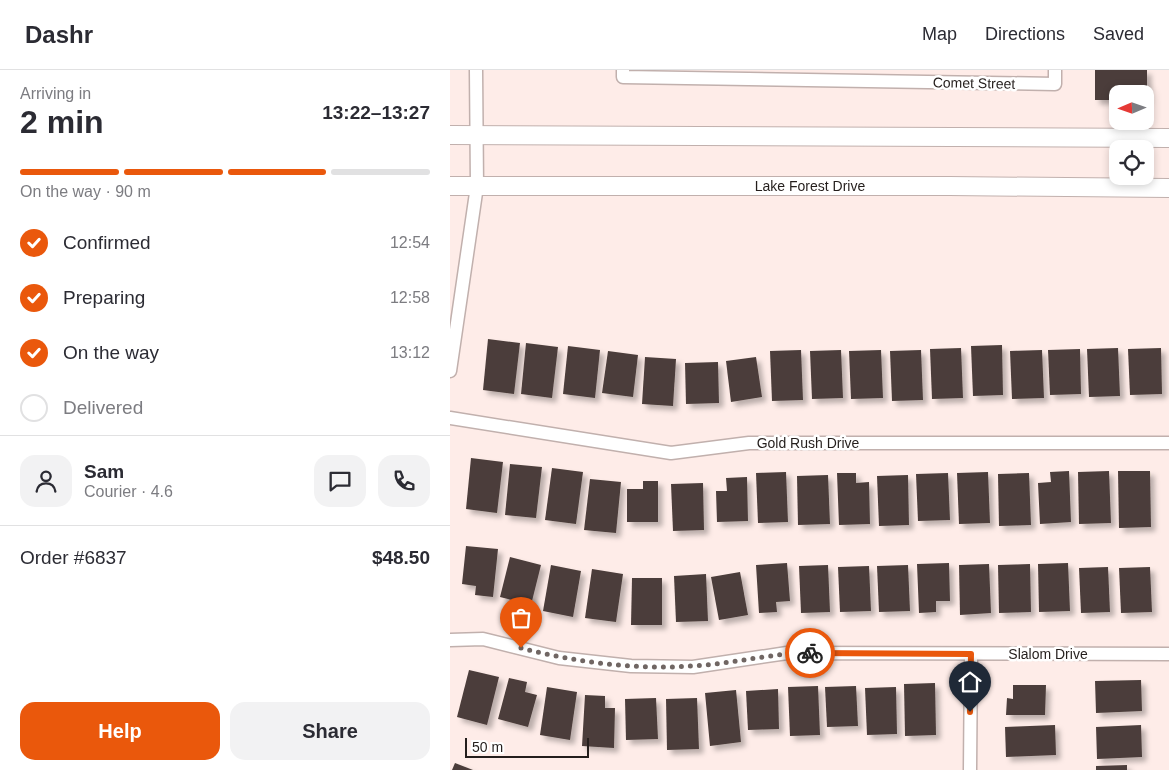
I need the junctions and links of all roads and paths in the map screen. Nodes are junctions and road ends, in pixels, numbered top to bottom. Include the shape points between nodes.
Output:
1 (476, 70) edge
2 (1055, 70) edge
3 (623, 73) edge
4 (838, 76) edge
5 (477, 135) junction
6 (450, 136) edge
7 (1169, 138) edge
8 (450, 186) edge
9 (477, 186) junction
10 (1169, 188) edge
11 (454, 317) edge
12 (450, 372) edge
13 (450, 418) edge
14 (1169, 443) edge
15 (450, 640) edge
16 (971, 654) junction
17 (1169, 654) edge
18 (970, 770) edge

1 - 5 street
2 - 4 street, Comet Street via 1055,84
3 - 4 street, Comet Street
5 - 6 main road
5 - 7 main road
5 - 9 street
8 - 9 main road, Lake Forest Drive
9 - 10 main road, Lake Forest Drive
9 - 11 street
11 - 12 street
13 - 14 street, Gold Rush Drive via 672,454 749,443
15 - 16 street, Slalom Drive via 482,639 559,658 631,666 693,666 787,653
16 - 17 street, Slalom Drive
16 - 18 street

